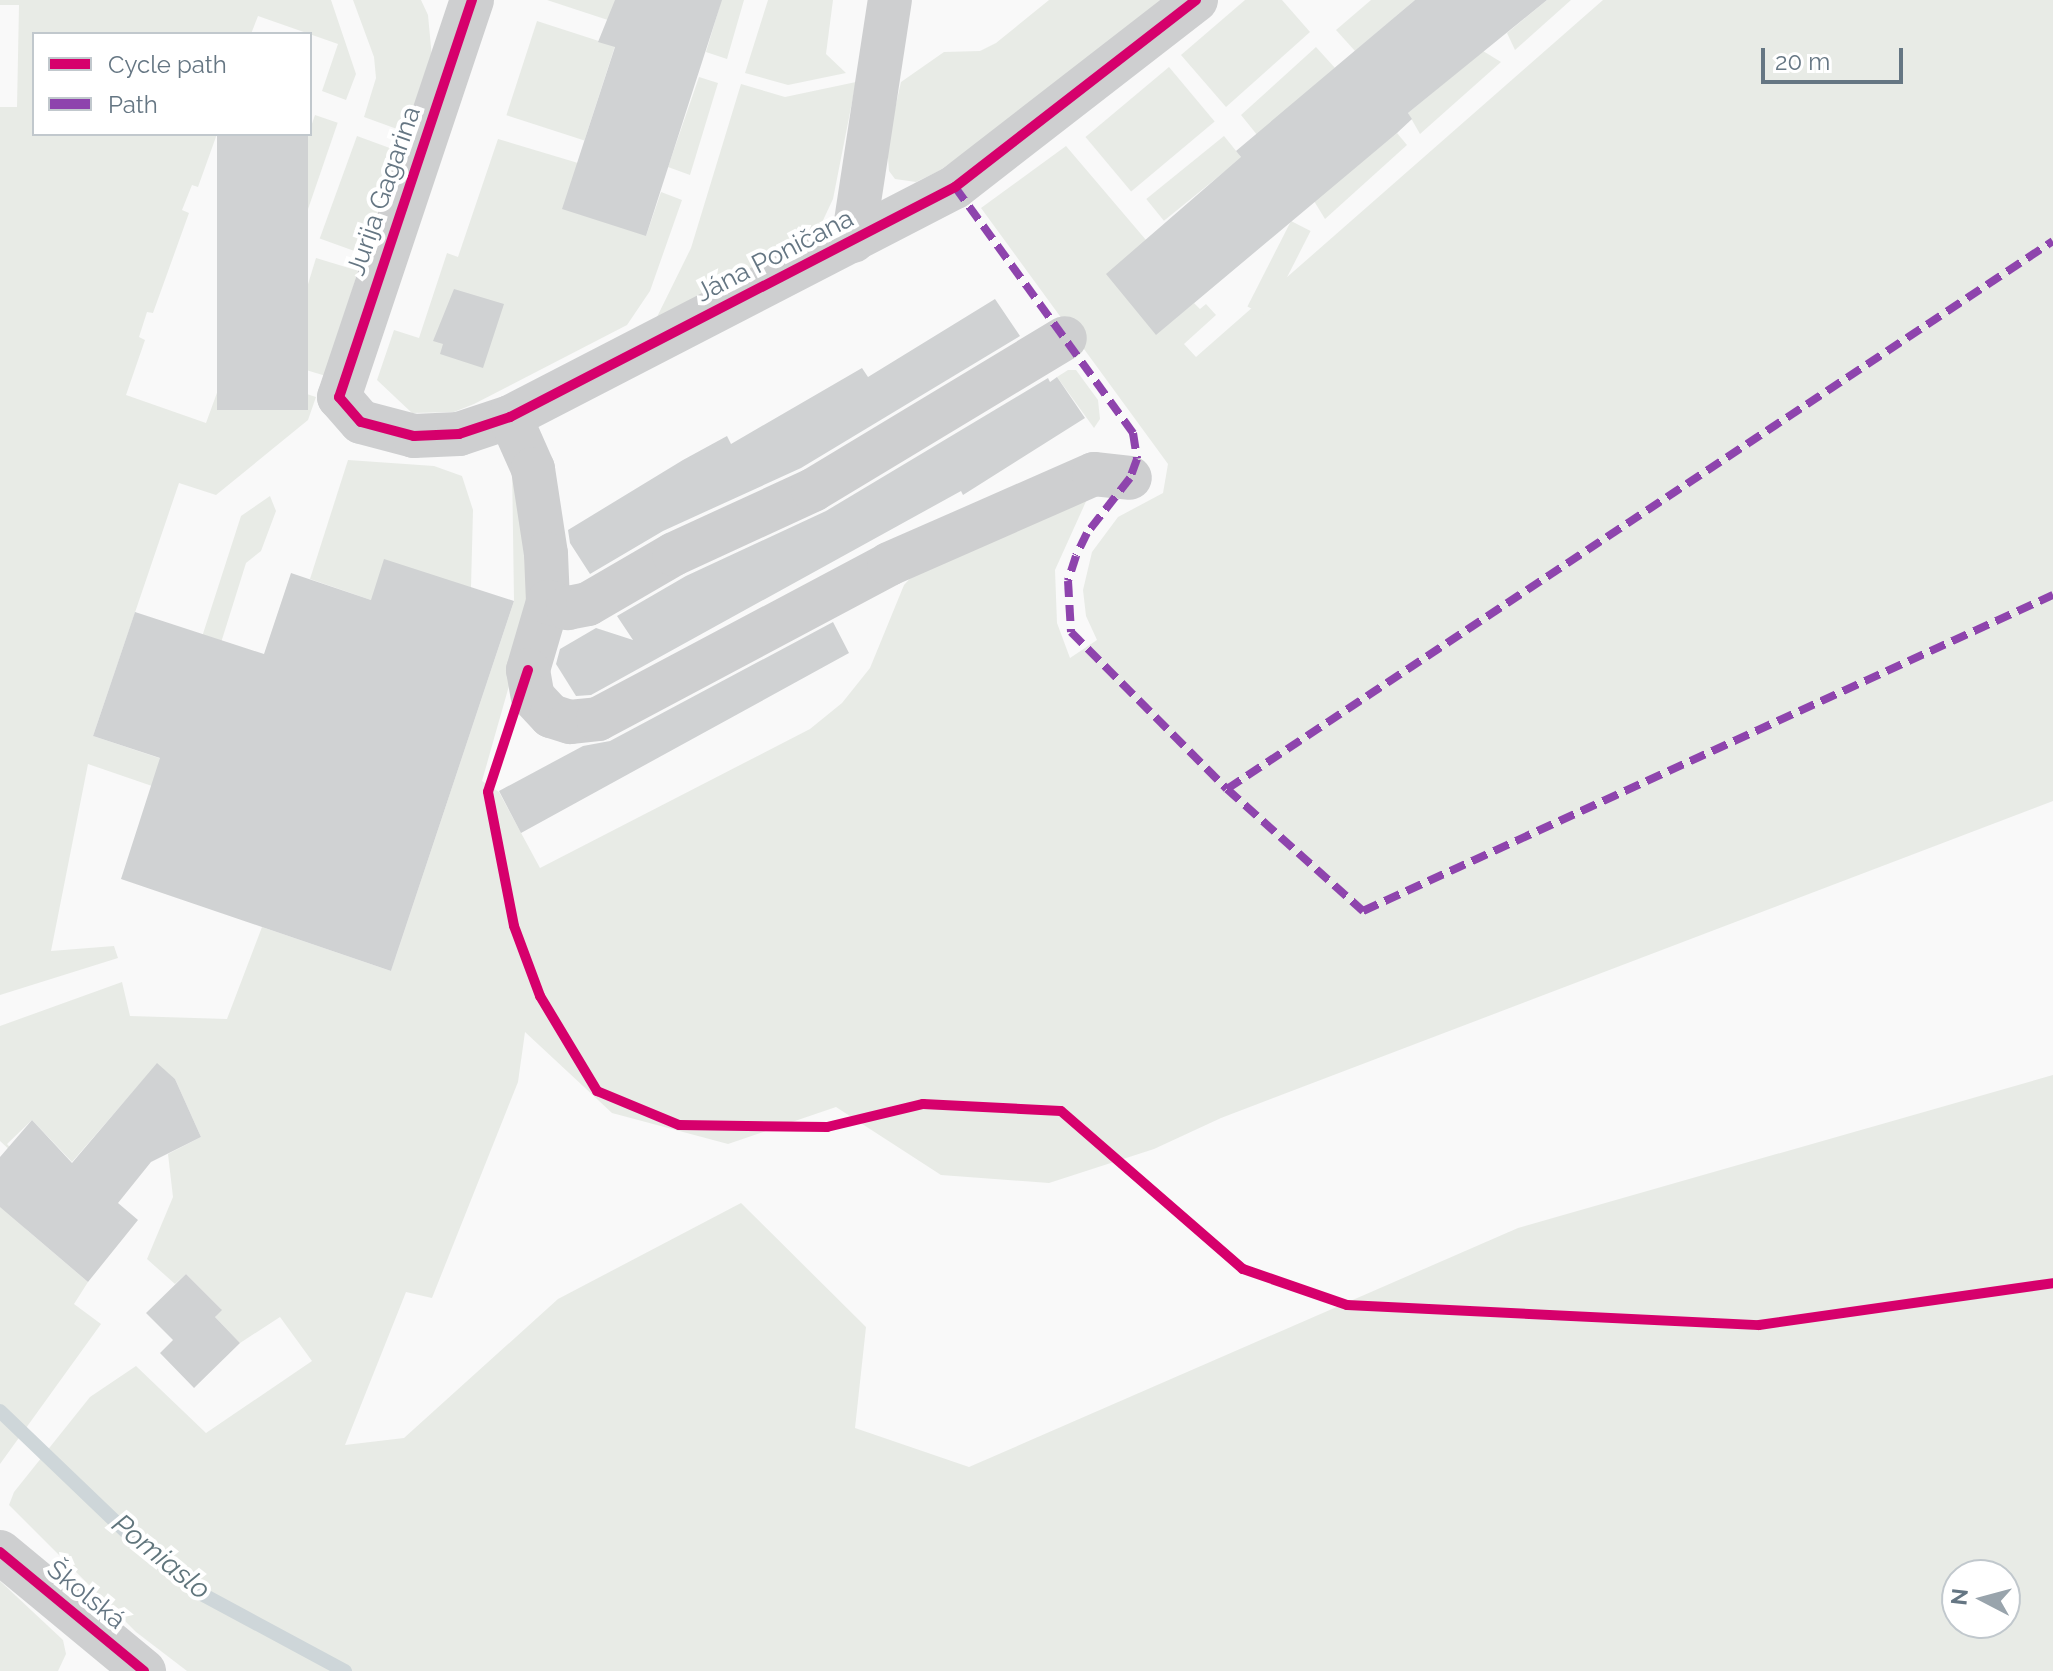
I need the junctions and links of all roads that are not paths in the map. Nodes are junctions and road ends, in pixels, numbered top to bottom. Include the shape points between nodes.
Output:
1 (472, 0) edge
2 (890, 0) edge
3 (1196, 0) edge
4 (853, 241) junction
5 (1065, 338) dead end
6 (339, 397) joint
7 (510, 417) junction
8 (1130, 478) dead end
9 (548, 602) junction
10 (0, 1552) edge
11 (144, 1671) edge

1 - 6 street, Jurija Gagarina
2 - 4 street
3 - 4 street, Jána Poničana via 955,187
4 - 7 street, Jána Poničana
5 - 9 street via 813,490 674,554 588,604 568,608
6 - 7 street, Jána Poničana via 361,422 414,436 459,434
7 - 9 street via 533,469
8 - 9 street via 1094,474 889,564 598,719 570,722 551,716 533,697 528,670
10 - 11 street, Školská

